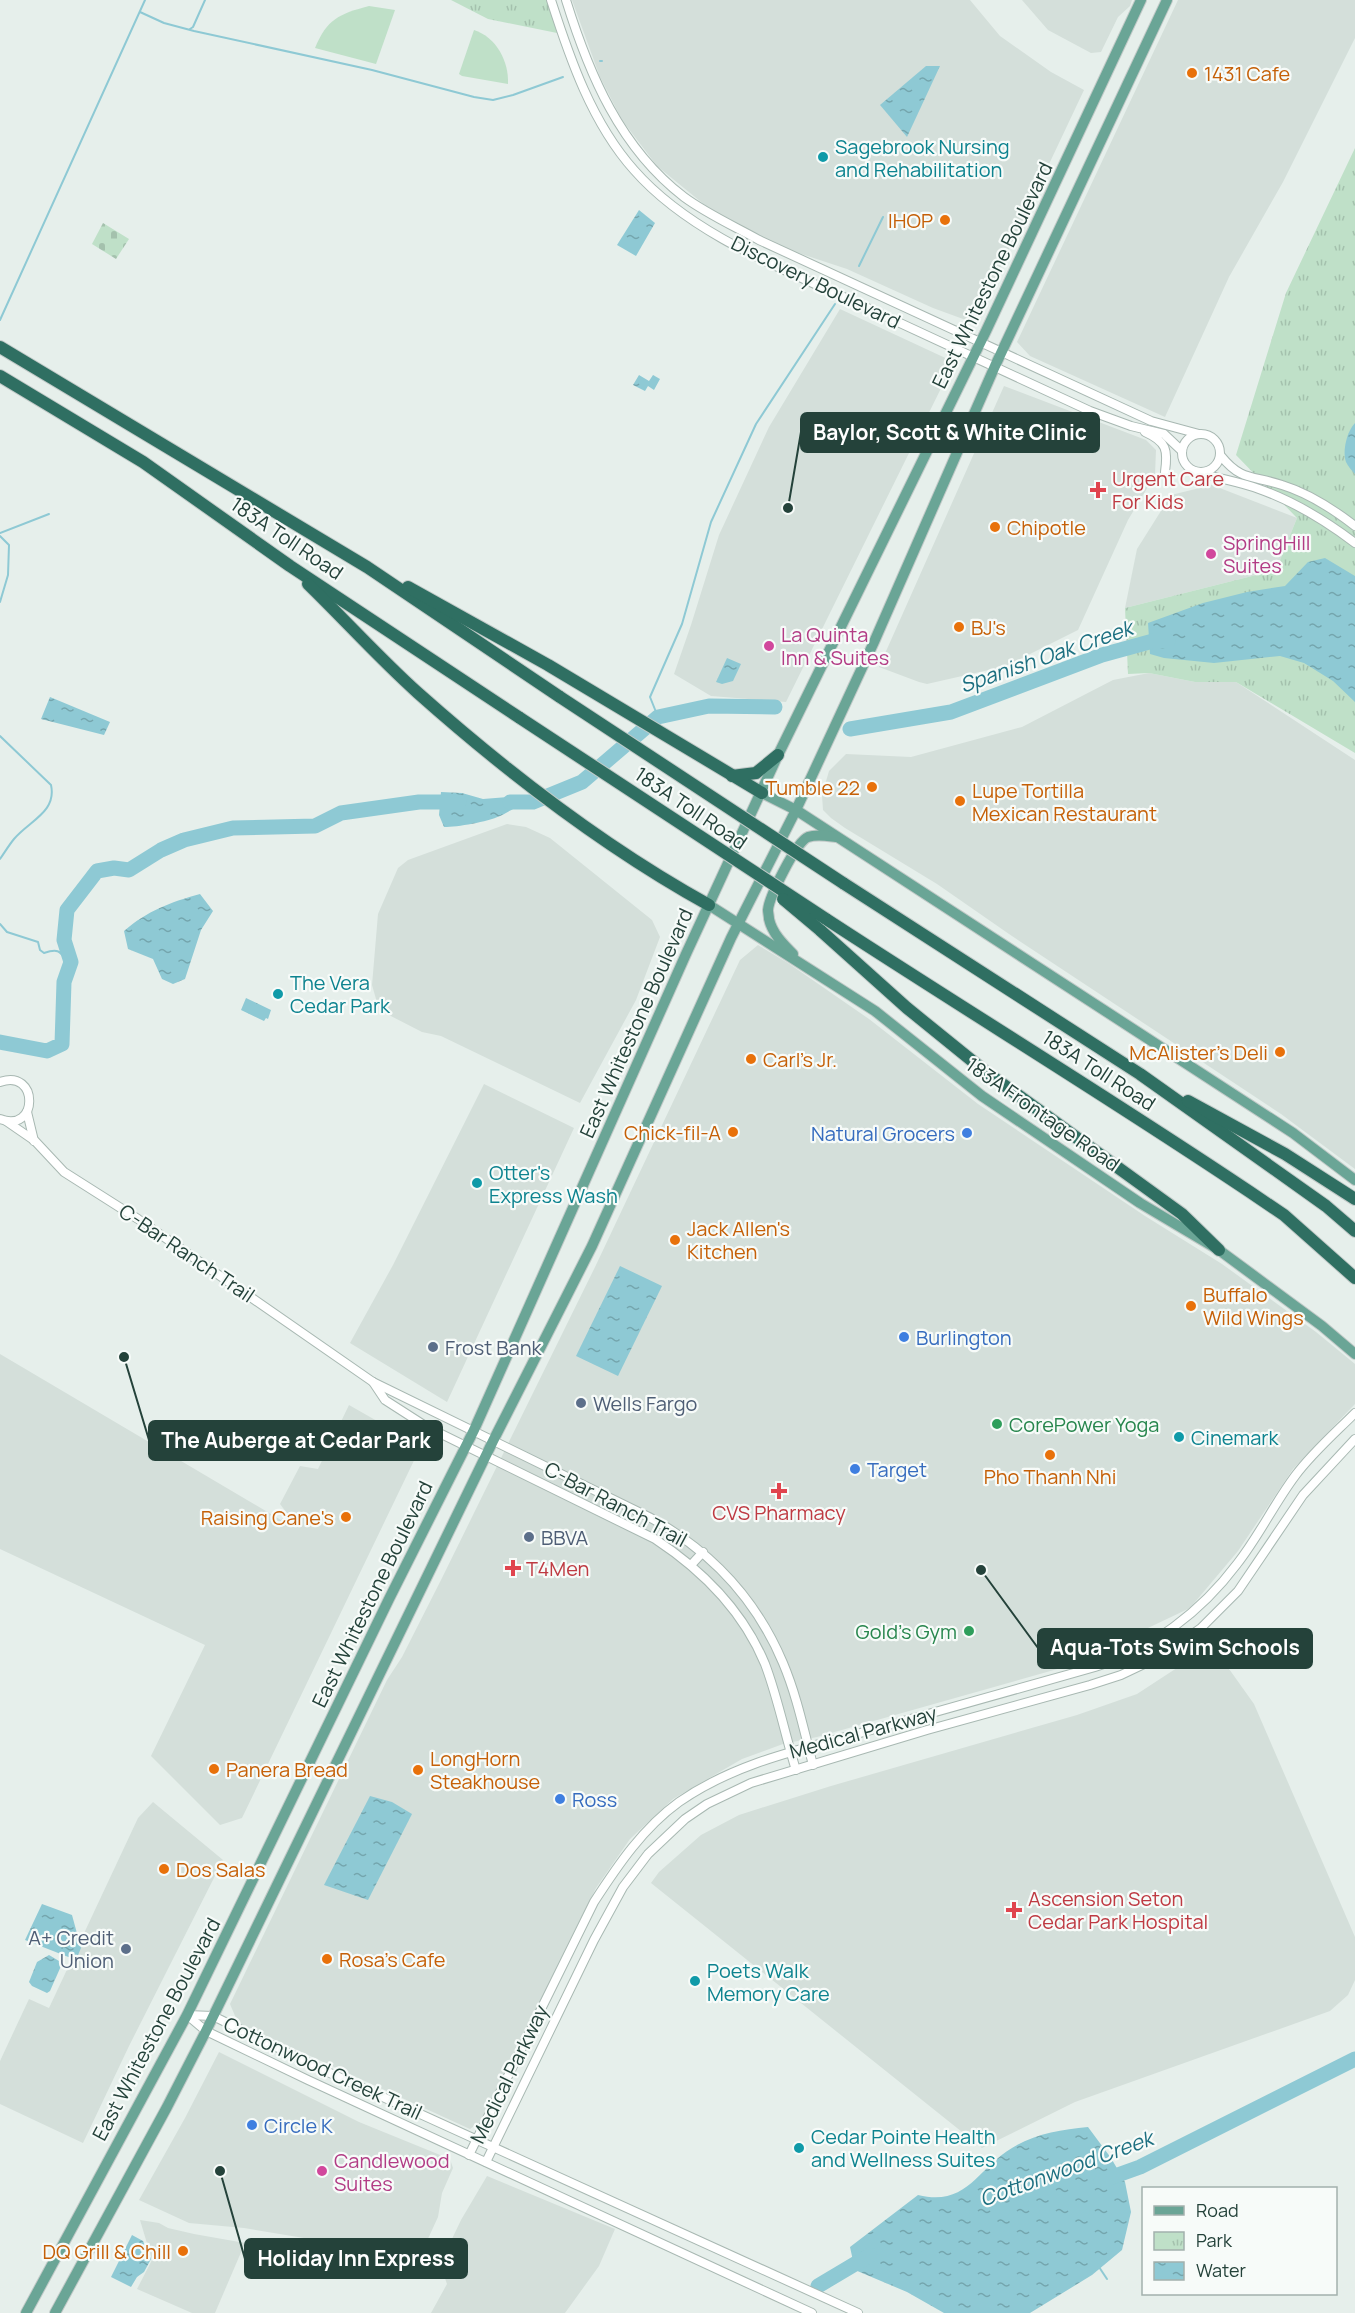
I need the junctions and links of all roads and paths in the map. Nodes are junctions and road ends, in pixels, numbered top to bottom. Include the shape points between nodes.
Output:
1 (551, 0) edge
2 (566, 0) edge
3 (1141, 0) edge
4 (1167, 0) edge
5 (981, 342) junction
6 (0, 347) edge
7 (1002, 351) junction
8 (974, 356) junction
9 (995, 366) junction
10 (1, 376) edge
11 (1131, 426) junction
12 (1199, 434) junction
13 (1182, 451) junction
14 (1221, 456) junction
15 (1165, 472) dead end
16 (1201, 472) junction
17 (1355, 526) edge
18 (1354, 543) edge
19 (290, 566) junction
20 (367, 567) junction
21 (778, 755) junction
22 (732, 776) junction
23 (762, 793) junction
24 (796, 810) junction
25 (839, 837) junction
26 (709, 905) junction
27 (738, 924) junction
28 (823, 925) junction
29 (802, 964) junction
30 (1140, 1074) junction
31 (0, 1076) edge
32 (10, 1080) junction
33 (0, 1082) edge
34 (27, 1112) junction
35 (3, 1120) edge
36 (35, 1142) junction
37 (1355, 1180) edge
38 (1355, 1199) edge
39 (1355, 1231) edge
40 (1219, 1250) junction
41 (1355, 1278) edge
42 (1355, 1354) edge
43 (373, 1382) junction
44 (1355, 1413) edge
45 (474, 1430) junction
46 (1355, 1439) edge
47 (492, 1441) junction
48 (465, 1447) junction
49 (485, 1456) junction
50 (704, 1552) junction
51 (1238, 1564) junction
52 (691, 1565) junction
53 (1251, 1574) junction
54 (1050, 1680) junction
55 (1058, 1693) junction
56 (1048, 1696) junction
57 (808, 1747) junction
58 (791, 1752) junction
59 (813, 1765) junction
60 (796, 1770) junction
61 (579, 1932) junction
62 (594, 1940) junction
63 (187, 2015) junction
64 (213, 2016) junction
65 (206, 2031) junction
66 (477, 2139) junction
67 (493, 2146) junction
68 (470, 2155) junction
69 (486, 2162) junction
70 (26, 2313) edge
71 (55, 2313) edge
72 (812, 2313) edge
73 (858, 2313) edge

1 - 8 street, Discovery Boulevard via 586,93 609,138 633,170 674,208 753,254
2 - 5 street, Discovery Boulevard via 612,115 650,166 684,197 759,240
3 - 5 main road, East Whitestone Boulevard
4 - 7 main road, East Whitestone Boulevard
5 - 7 street, Discovery Boulevard
5 - 8 main road, East Whitestone Boulevard
6 - 20 highway, 183A Toll Road
7 - 9 main road, East Whitestone Boulevard
7 - 12 street, Discovery Boulevard via 1151,421
8 - 9 street, Discovery Boulevard
8 - 21 main road, East Whitestone Boulevard
9 - 11 street, Discovery Boulevard
9 - 24 main road, East Whitestone Boulevard
10 - 19 highway, 183A Toll Road via 143,462
11 - 13 street, Discovery Boulevard via 1164,434
11 - 15 street via 1161,442 1168,455
12 - 13 street via 1187,440
12 - 14 street via 1214,438
13 - 16 street via 1185,464
14 - 16 street via 1214,468
14 - 17 street via 1235,473 1302,493
16 - 18 street via 1284,500
19 - 26 highway via 416,692 492,757 623,855
19 - 28 highway, 183A Toll Road, bridge via 745,868
20 - 22 highway via 430,597
20 - 30 highway, 183A Toll Road, bridge via 843,883
21 - 22 highway via 756,773
21 - 23 main road, East Whitestone Boulevard
22 - 23 highway
23 - 24 main road
23 - 26 main road, East Whitestone Boulevard
24 - 25 main road
24 - 27 main road, East Whitestone Boulevard
25 - 29 main road via 820,835 800,842 768,909 778,939
25 - 37 main road via 1293,1133
26 - 27 main road, 183A Frontage Road
26 - 45 main road, East Whitestone Boulevard
27 - 29 main road, 183A Frontage Road
27 - 47 main road, East Whitestone Boulevard via 592,1246
28 - 40 highway via 907,1008 977,1065 1182,1214
28 - 41 highway, 183A Toll Road via 1044,1057 1230,1179 1284,1215
29 - 40 main road, 183A Frontage Road via 875,1011 982,1096 1140,1203
30 - 38 highway via 1285,1154
30 - 39 highway, 183A Toll Road via 1326,1206
31 - 32 street, C-Bar Ranch Trail
32 - 33 street
32 - 34 street, C-Bar Ranch Trail via 23,1085 29,1093
34 - 35 street, C-Bar Ranch Trail via 16,1121
34 - 36 street, C-Bar Ranch Trail
35 - 36 street, C-Bar Ranch Trail
36 - 43 street, C-Bar Ranch Trail via 64,1172
40 - 42 main road, 183A Frontage Road
43 - 45 street, C-Bar Ranch Trail
43 - 48 street, C-Bar Ranch Trail via 386,1400 403,1413
44 - 51 street, Medical Parkway via 1296,1475
45 - 47 street, C-Bar Ranch Trail
45 - 48 main road, East Whitestone Boulevard
46 - 53 street, Medical Parkway via 1304,1495
47 - 49 main road, East Whitestone Boulevard
47 - 50 street, C-Bar Ranch Trail via 649,1516
48 - 49 street, C-Bar Ranch Trail
48 - 63 main road, East Whitestone Boulevard
49 - 52 street, C-Bar Ranch Trail via 655,1539
49 - 64 main road, East Whitestone Boulevard
50 - 52 street
50 - 57 street, C-Bar Ranch Trail via 744,1595 768,1632 784,1665
51 - 53 street
51 - 54 street, Medical Parkway via 1204,1603 1160,1637 1115,1660
52 - 58 street, C-Bar Ranch Trail via 726,1601 758,1648
53 - 55 street, Medical Parkway via 1222,1609 1161,1656 1121,1675
54 - 55 street
54 - 56 street
54 - 57 street, Medical Parkway
55 - 56 street, Medical Parkway
56 - 59 street, Medical Parkway
57 - 58 street, Medical Parkway
57 - 59 street, C-Bar Ranch Trail
58 - 60 street, C-Bar Ranch Trail
58 - 61 street, Medical Parkway via 720,1777 660,1817 616,1868
59 - 60 street, Medical Parkway
60 - 62 street, Medical Parkway via 751,1783 707,1804 672,1830 634,1870
61 - 62 street
61 - 66 street, Medical Parkway
62 - 67 street, Medical Parkway
63 - 64 street, Cottonwood Creek Trail
63 - 65 street, Cottonwood Creek Trail
63 - 70 main road, East Whitestone Boulevard
64 - 65 main road, East Whitestone Boulevard
64 - 66 street, Cottonwood Creek Trail
65 - 68 street, Cottonwood Creek Trail
65 - 71 main road, East Whitestone Boulevard
66 - 67 street, Cottonwood Creek Trail
66 - 68 street, Medical Parkway
67 - 69 street, Medical Parkway
67 - 73 street, Cottonwood Creek Trail
68 - 69 street, Cottonwood Creek Trail
69 - 72 street, Cottonwood Creek Trail

